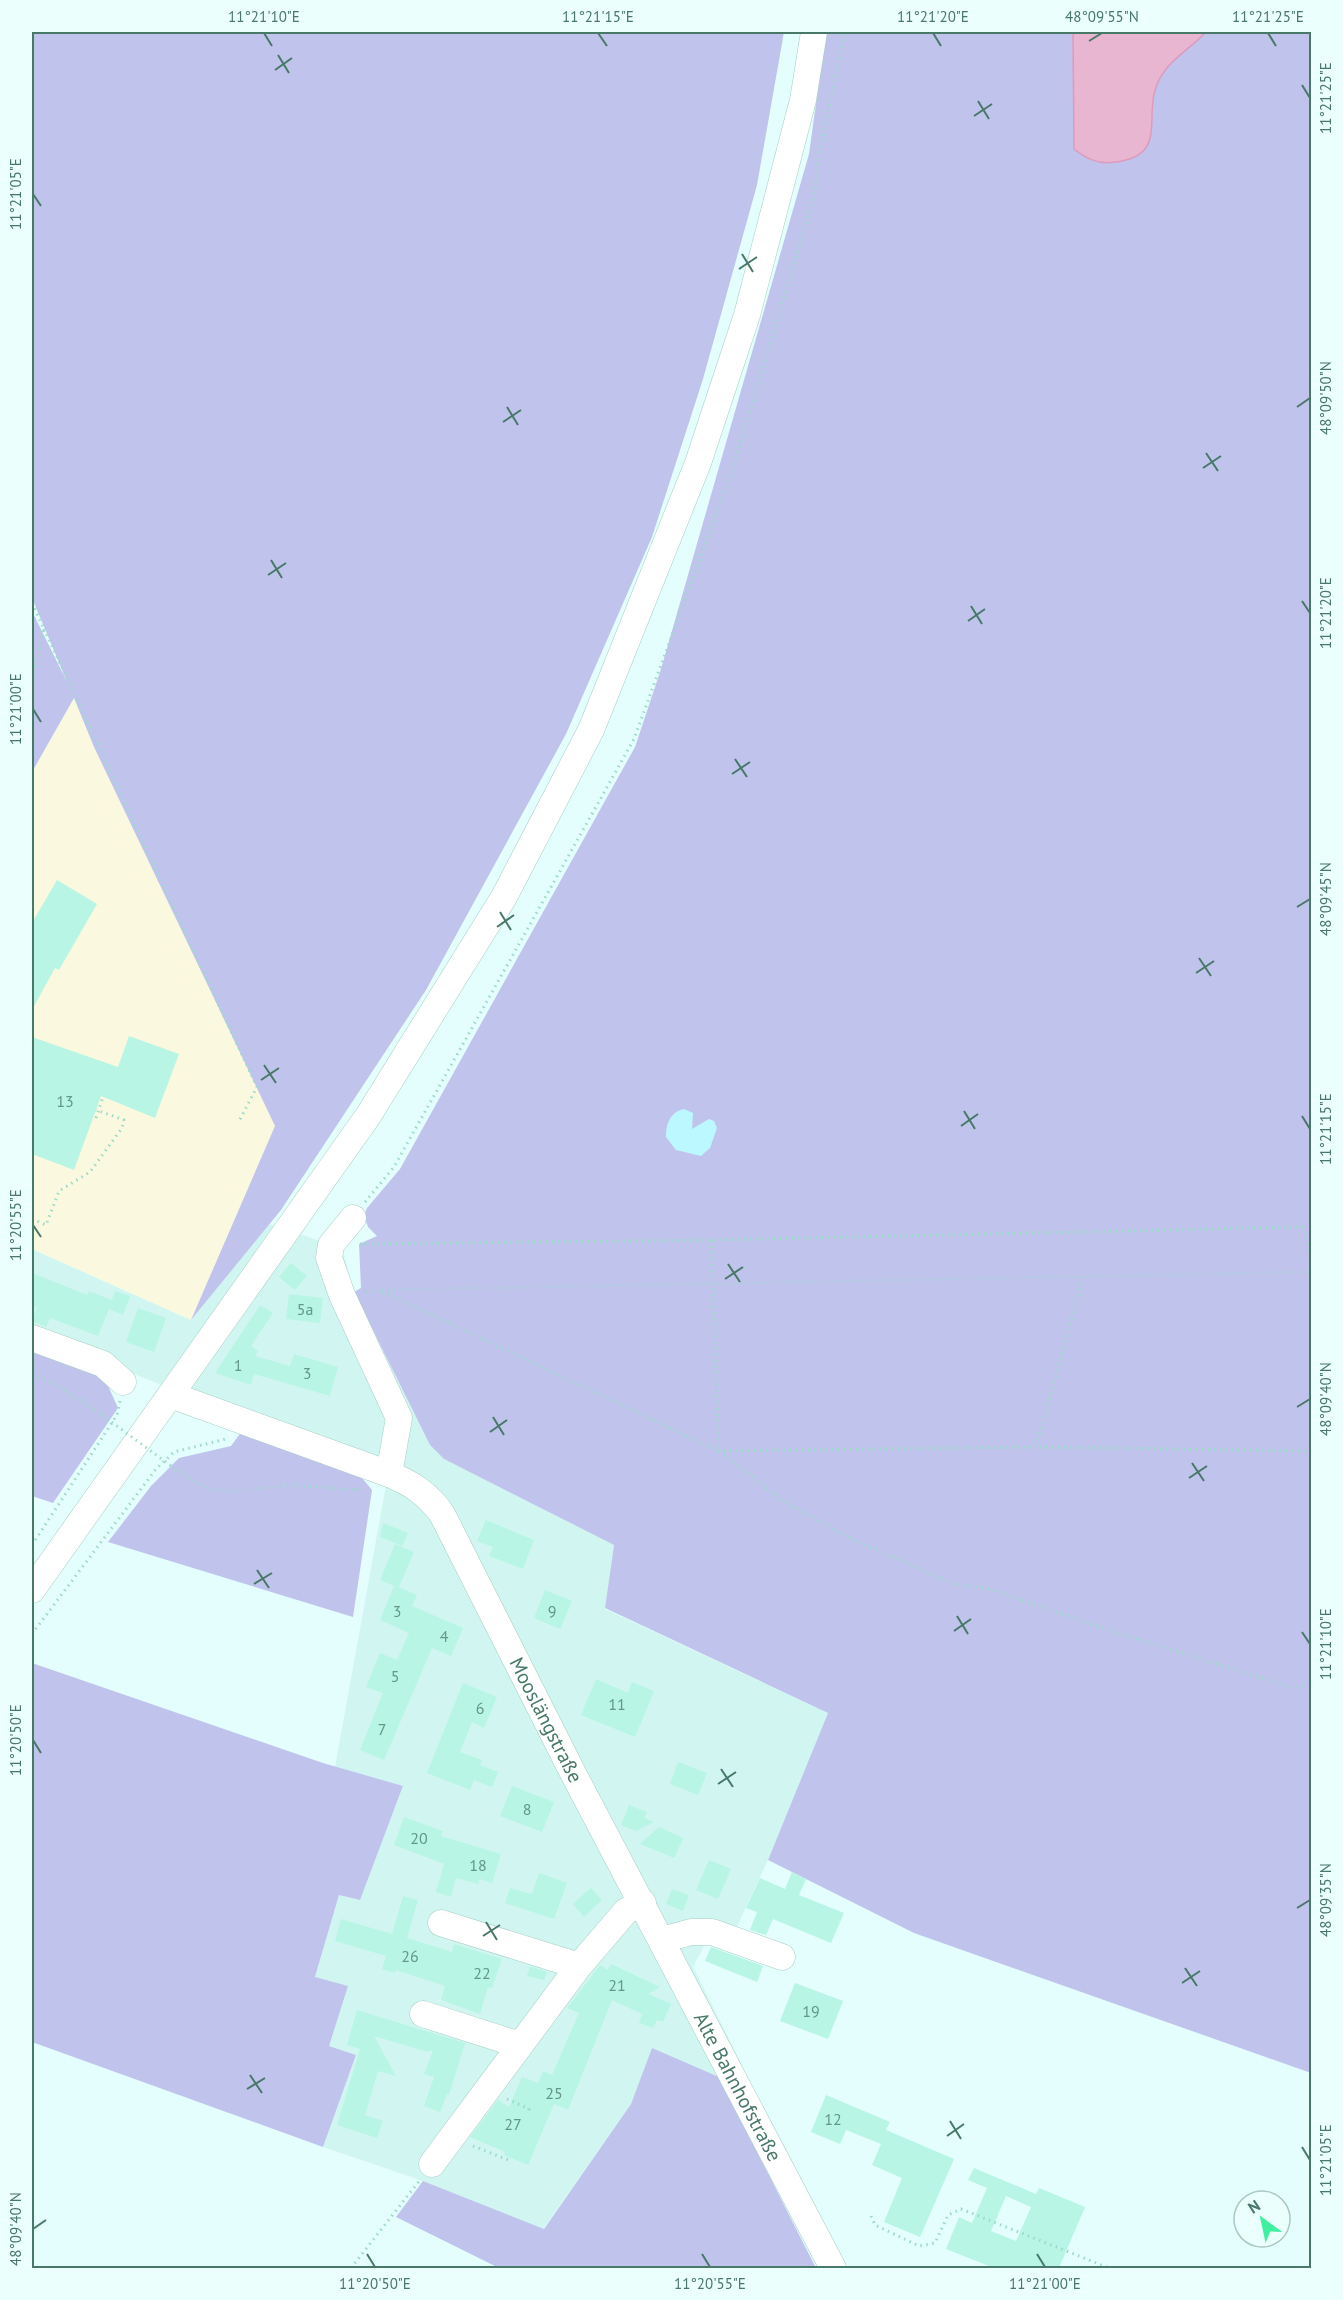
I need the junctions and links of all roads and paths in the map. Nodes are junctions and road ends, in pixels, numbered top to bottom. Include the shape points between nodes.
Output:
1 (814, 32) edge
2 (32, 603) edge
3 (44, 629) junction
4 (32, 681) edge
5 (103, 1097) dead end
6 (97, 1111) junction
7 (96, 1118) dead end
8 (238, 1124) dead end
9 (353, 1218) dead end
10 (32, 1219) edge
11 (711, 1240) junction
12 (331, 1245) junction
13 (1311, 1261) edge
14 (1311, 1272) edge
15 (1083, 1277) junction
16 (713, 1284) junction
17 (379, 1290) junction
18 (342, 1295) junction
19 (32, 1338) edge
20 (32, 1374) edge
21 (123, 1382) joint
22 (171, 1395) junction
23 (239, 1420) junction
24 (1036, 1447) junction
25 (719, 1451) junction
26 (1311, 1451) edge
27 (388, 1474) junction
28 (32, 1545) edge
29 (32, 1590) edge
30 (32, 1634) edge
31 (1311, 1678) edge
32 (642, 1903) junction
33 (441, 1923) dead end
34 (662, 1940) junction
35 (782, 1957) dead end
36 (579, 1966) junction
37 (423, 2014) dead end
38 (520, 2045) junction
39 (486, 2090) junction
40 (527, 2112) dead end
41 (452, 2137) junction
42 (511, 2161) dead end
43 (432, 2164) joint
44 (872, 2216) dead end
45 (351, 2268) edge
46 (833, 2268) edge
47 (1109, 2268) edge

1 - 22 street via 803,100 747,315 698,463 591,730 504,897 368,1116
2 - 3 path
3 - 4 path
3 - 8 path via 257,1087
5 - 6 path
6 - 7 path
6 - 10 path via 124,1120 122,1128 90,1172 58,1191 46,1225
9 - 12 street
11 - 12 path
11 - 13 path via 1304,1227
11 - 16 path
12 - 18 street via 329,1258
14 - 15 path
15 - 16 path
15 - 24 path
16 - 17 path
16 - 25 path
17 - 18 path
17 - 25 path
18 - 27 street via 399,1418
19 - 21 street via 103,1364
20 - 27 path, bridge via 102,1415 206,1489 231,1491 290,1485 358,1490
21 - 28 path via 117,1415
22 - 23 street, Mooslängstraße
22 - 29 street
23 - 27 street, Mooslängstraße
23 - 30 path via 225,1441 174,1452 156,1468
24 - 25 path
24 - 26 path
25 - 31 path via 786,1503 852,1539 952,1583 986,1588 1292,1687 1303,1686
27 - 32 street, Mooslängstraße via 430,1498 442,1514
32 - 34 street, Alte Bahnhofstraße
32 - 36 street via 626,1911
33 - 36 street
34 - 35 street via 690,1932 712,1932
34 - 46 street, Alte Bahnhofstraße via 709,2021
36 - 38 street
37 - 38 street
38 - 39 street
39 - 40 path via 529,2109
39 - 41 street
41 - 42 path
41 - 43 street
43 - 45 path
44 - 47 path via 875,2225 919,2246 935,2243 948,2215 961,2209

